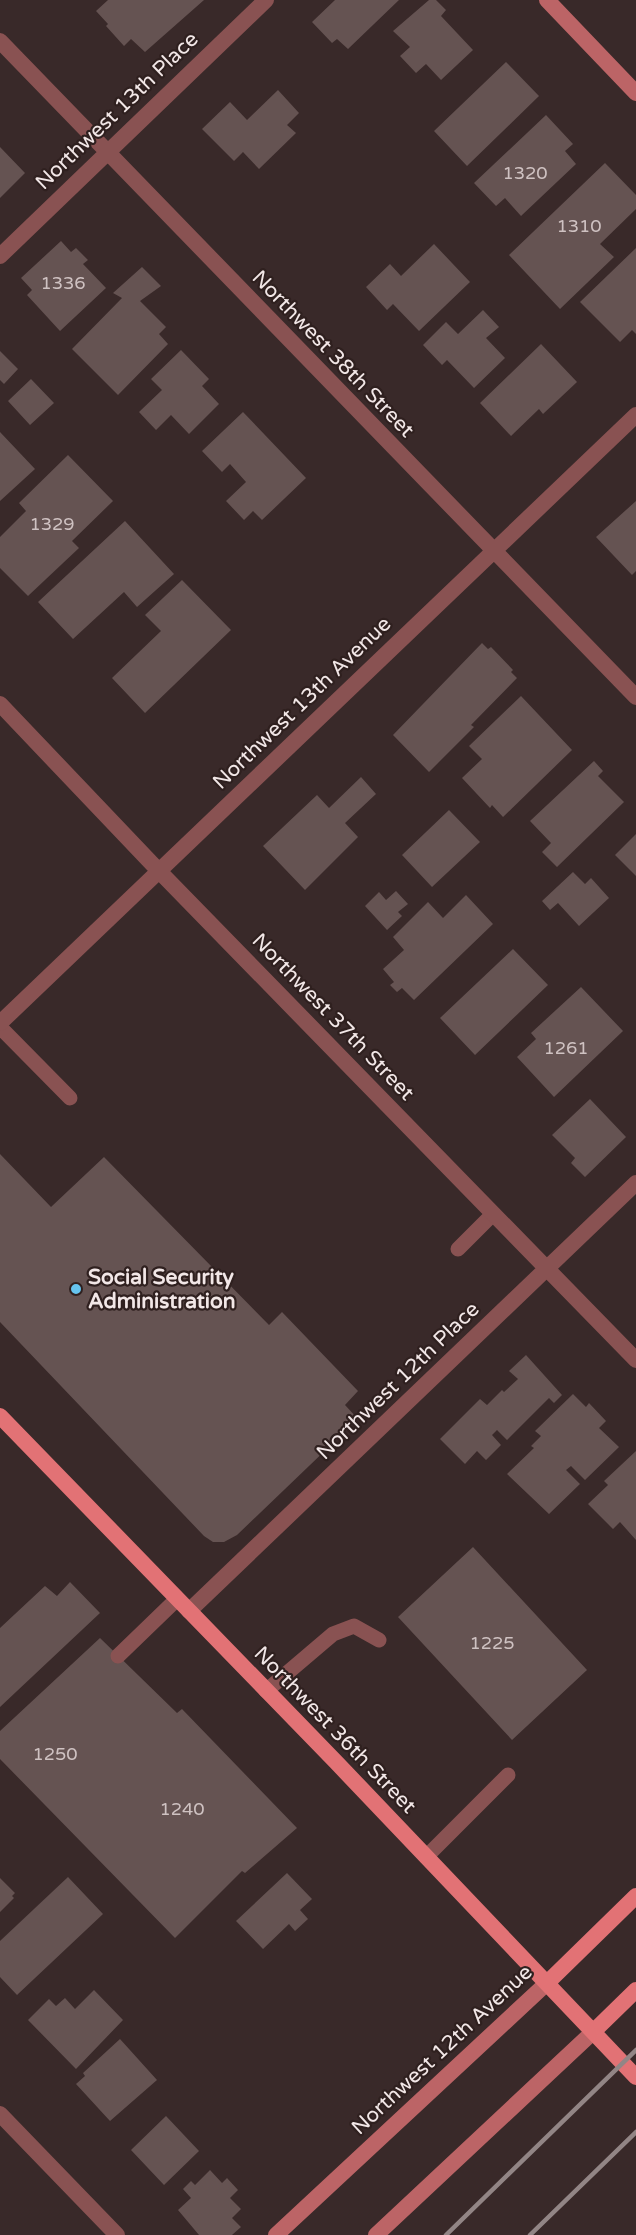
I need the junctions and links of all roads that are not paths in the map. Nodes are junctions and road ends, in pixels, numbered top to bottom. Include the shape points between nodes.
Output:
1 (266, 0) edge
2 (546, 0) edge
3 (0, 41) edge
4 (636, 93) edge
5 (107, 151) junction
6 (0, 256) edge
7 (636, 415) edge
8 (494, 552) junction
9 (636, 697) edge
10 (0, 704) edge
11 (158, 870) junction
12 (0, 1025) edge
13 (70, 1098) dead end
14 (636, 1183) edge
15 (493, 1214) junction
16 (458, 1249) dead end
17 (548, 1270) junction
18 (636, 1360) edge
19 (0, 1416) edge
20 (177, 1599) junction
21 (189, 1611) junction
22 (379, 1640) dead end
23 (118, 1656) dead end
24 (266, 1691) junction
25 (508, 1775) dead end
26 (426, 1857) junction
27 (636, 1896) edge
28 (547, 1983) junction
29 (636, 1990) edge
30 (593, 2032) junction
31 (636, 2077) edge
32 (0, 2114) edge
33 (117, 2235) edge
34 (276, 2235) edge
35 (376, 2235) edge

1 - 5 street, Northwest 13th Place
2 - 4 main road
3 - 5 street, Northwest 38th Street
5 - 6 street, Northwest 13th Place
5 - 8 street, Northwest 38th Street
7 - 8 street, Northwest 13th Avenue
8 - 9 street, Northwest 38th Street
8 - 11 street, Northwest 13th Avenue
10 - 11 street, Northwest 37th Street
11 - 12 street, Northwest 13th Avenue
11 - 15 street, Northwest 37th Street
12 - 13 lane
14 - 17 street, Northwest 12th Place
15 - 16 lane
15 - 17 street, Northwest 37th Street
17 - 18 street, Northwest 37th Street
17 - 21 street, Northwest 12th Place
19 - 20 main road, Northwest 36th Street
20 - 21 main road, Northwest 36th Street
20 - 23 lane
21 - 24 main road, Northwest 36th Street
22 - 24 lane via 354,1626 333,1634
24 - 26 main road, Northwest 36th Street
25 - 26 lane
26 - 28 main road, Northwest 36th Street
27 - 28 main road, Northwest 12th Avenue
28 - 30 main road, Northwest 36th Street
28 - 34 main road, Northwest 12th Avenue
29 - 30 main road
30 - 31 main road, Northwest 36th Street
30 - 35 main road
32 - 33 street

